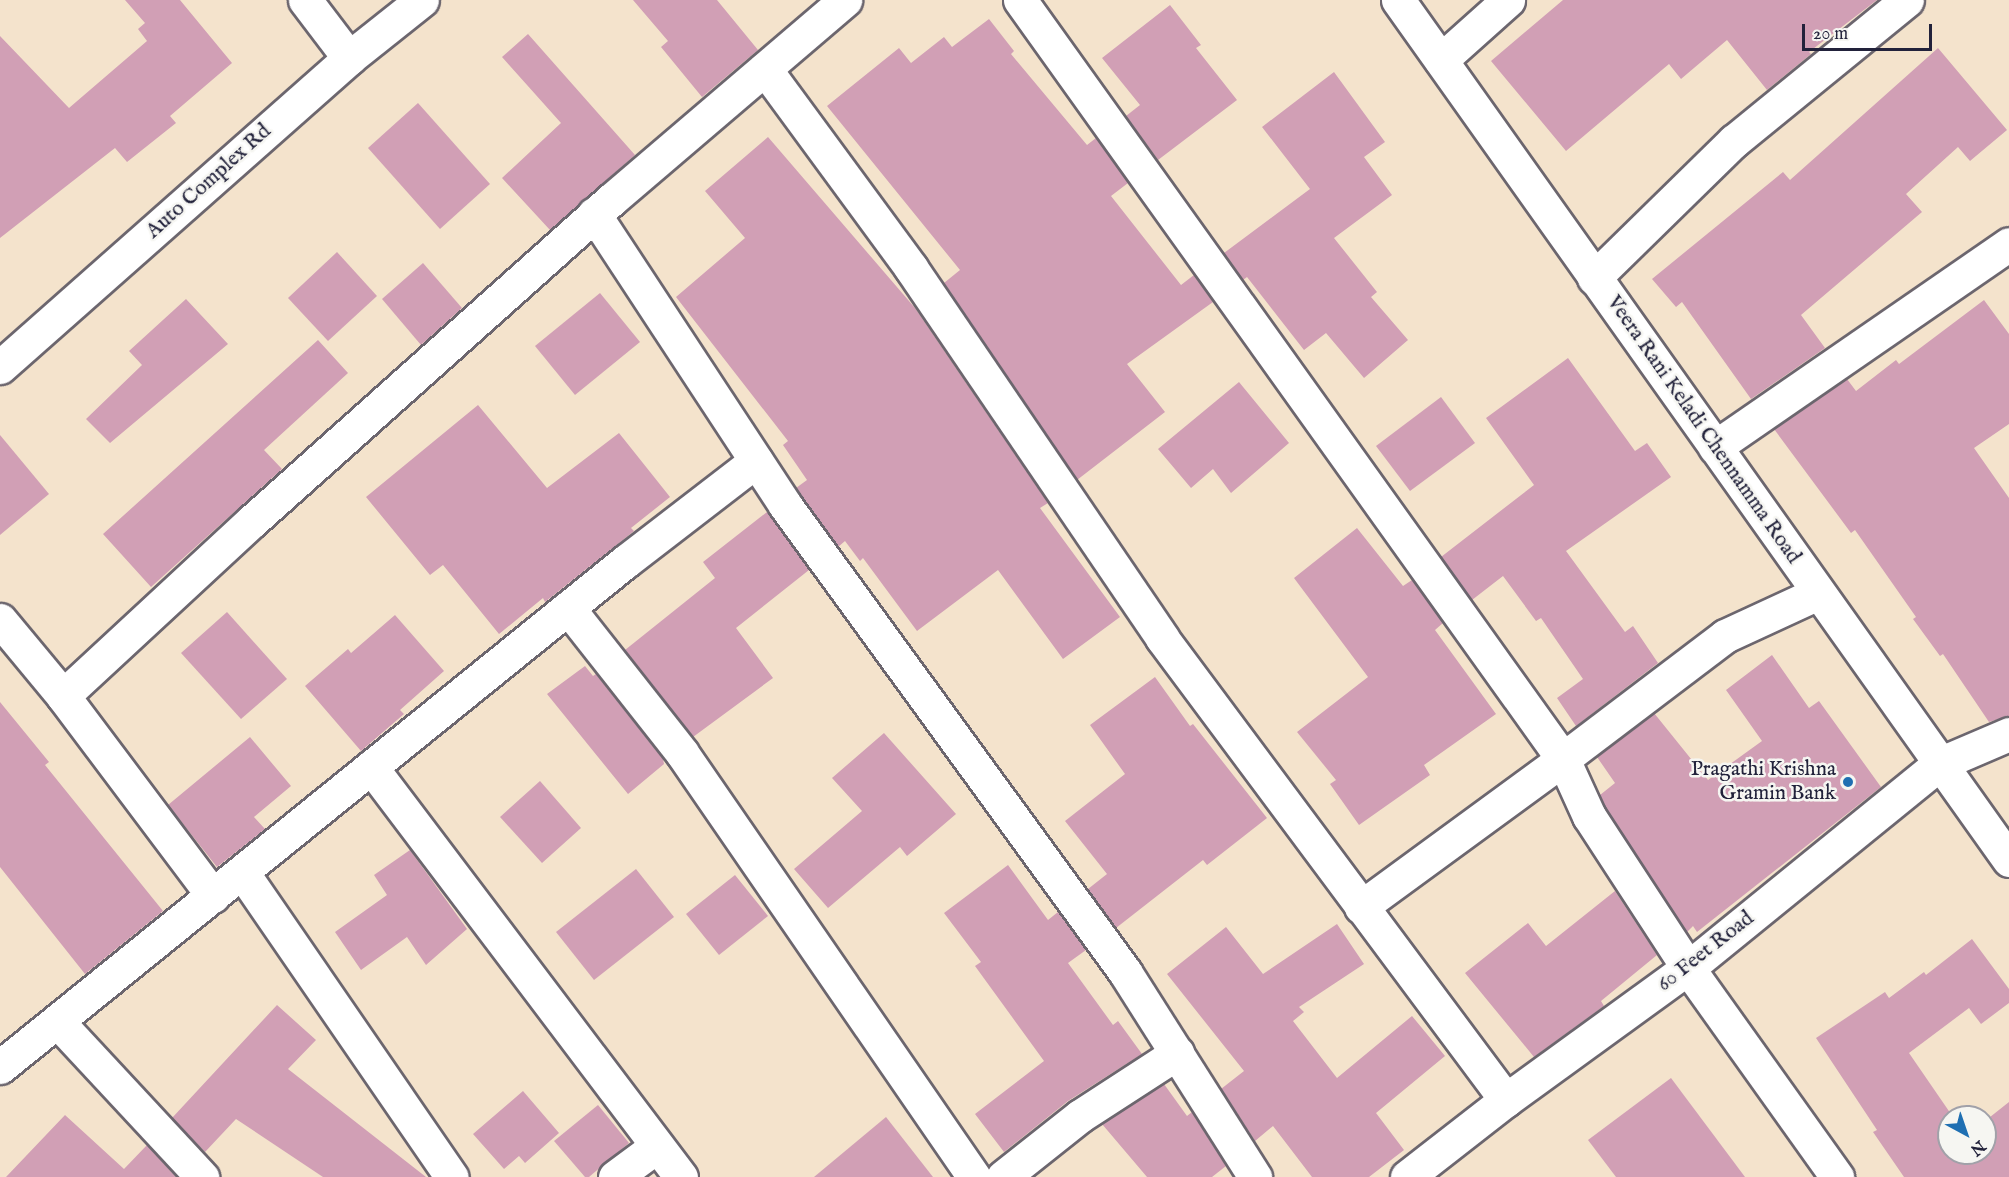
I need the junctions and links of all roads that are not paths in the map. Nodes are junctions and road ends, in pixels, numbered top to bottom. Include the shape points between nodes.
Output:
1 (305, 0) edge
2 (422, 0) edge
3 (845, 0) edge
4 (1020, 0) edge
5 (1398, 0) edge
6 (1509, 0) edge
7 (1907, 0) edge
8 (349, 58) junction
9 (1441, 60) junction
10 (765, 69) junction
11 (594, 214) junction
12 (2005, 256) edge
13 (1594, 278) junction
14 (0, 368) edge
15 (1716, 447) junction
16 (756, 461) junction
17 (1818, 593) junction
18 (568, 608) junction
19 (0, 620) edge
20 (63, 696) junction
21 (2009, 734) edge
22 (1563, 759) junction
23 (1939, 764) junction
24 (371, 767) junction
25 (2009, 860) edge
26 (242, 872) junction
27 (213, 896) junction
28 (1361, 907) junction
29 (1688, 968) junction
30 (58, 1022) junction
31 (1177, 1053) junction
32 (0, 1067) edge
33 (1506, 1100) junction
34 (657, 1146) junction
35 (202, 1177) edge
36 (452, 1177) edge
37 (615, 1177) edge
38 (681, 1177) edge
39 (974, 1177) edge
40 (1003, 1177) edge
41 (1255, 1177) edge
42 (1407, 1177) edge
43 (1837, 1177) edge

1 - 8 street
2 - 8 street, Auto Complex Rd
3 - 10 street
4 - 22 street
5 - 9 street, Veera Rani Keladi Chennamma Road
6 - 9 street
7 - 13 street via 1734,141
8 - 14 street, Auto Complex Rd
9 - 13 street, Veera Rani Keladi Chennamma Road
10 - 11 street
10 - 28 street via 911,268 1162,638
11 - 16 street
11 - 20 street
12 - 15 street
13 - 15 street, Veera Rani Keladi Chennamma Road
15 - 17 street, Veera Rani Keladi Chennamma Road
16 - 18 street
16 - 31 street via 1125,972
17 - 22 street via 1725,636
17 - 23 street, Veera Rani Keladi Chennamma Road
18 - 24 street
18 - 39 street via 681,753
19 - 20 street
20 - 27 street
21 - 23 street, 60 Feet Road
22 - 28 street
22 - 29 street via 1589,816
23 - 25 street, Veera Rani Keladi Chennamma Road
23 - 29 street, 60 Feet Road
24 - 26 street
24 - 34 street
26 - 27 street
26 - 36 street
27 - 30 street
28 - 33 street
29 - 33 street, 60 Feet Road
29 - 43 street
30 - 32 street
30 - 35 street
31 - 40 street via 1080,1116
31 - 41 street
33 - 42 street, 60 Feet Road
34 - 37 street
34 - 38 street

